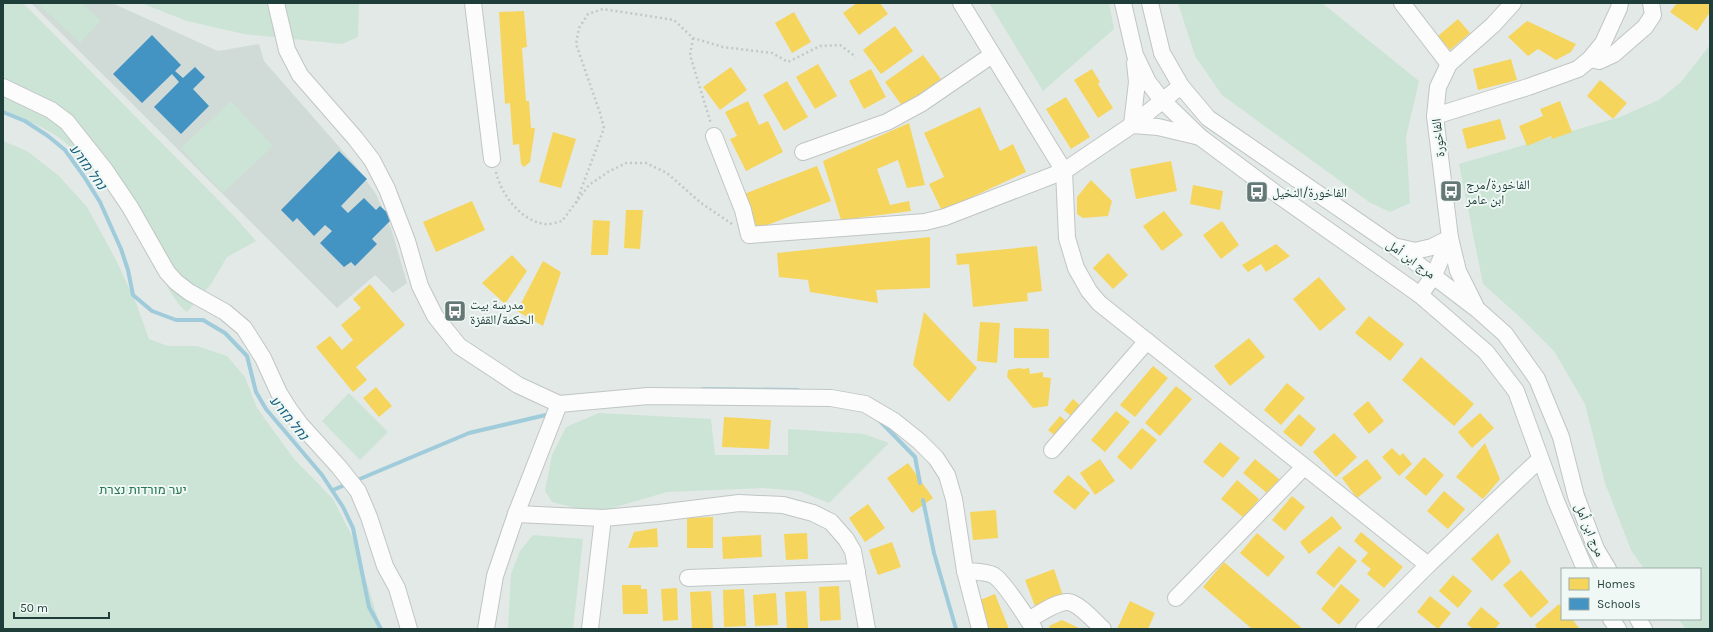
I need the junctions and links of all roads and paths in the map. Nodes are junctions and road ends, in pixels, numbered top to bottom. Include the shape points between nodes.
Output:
1 (276, 3) edge
2 (472, 3) edge
3 (961, 3) edge
4 (1123, 3) edge
5 (1150, 3) edge
6 (1402, 3) edge
7 (1513, 3) edge
8 (1620, 3) edge
9 (1651, 3) edge
10 (693, 38) junction
11 (992, 55) junction
12 (1135, 55) junction
13 (856, 57) dead end
14 (1590, 58) junction
15 (1449, 64) junction
16 (1181, 86) junction
17 (3, 87) edge
18 (1162, 100) junction
19 (1435, 116) junction
20 (1132, 124) junction
21 (714, 136) joint
22 (1200, 137) junction
23 (803, 152) dead end
24 (492, 159) joint
25 (1064, 171) junction
26 (576, 203) junction
27 (749, 235) junction
28 (1450, 238) junction
29 (1394, 246) junction
30 (1434, 276) junction
31 (1420, 295) junction
32 (1478, 310) junction
33 (1147, 341) junction
34 (559, 404) junction
35 (1052, 450) dead end
36 (1540, 459) junction
37 (1304, 467) junction
38 (516, 514) junction
39 (603, 518) junction
40 (1428, 565) junction
41 (1584, 568) edge
42 (1607, 568) edge
43 (965, 571) junction
44 (857, 572) junction
45 (688, 578) dead end
46 (1176, 598) dead end
47 (1611, 620) edge
48 (1639, 620) edge
49 (1031, 624) edge
50 (409, 629) edge
51 (486, 629) edge
52 (590, 629) edge
53 (867, 629) edge
54 (980, 629) edge
55 (1103, 629) edge
56 (1364, 629) edge
57 (1618, 629) edge
58 (1644, 629) edge

1 - 34 street via 287,50 300,75 355,138 375,166 407,241 420,286 435,316 459,346 518,386
2 - 24 street
3 - 11 street
4 - 12 street, مرج ابن أمل
5 - 16 street, مرج ابن أمل via 1162,53
6 - 15 street
7 - 15 street, الفاخورة via 1493,25
8 - 14 street via 1603,43
9 - 14 street via 1653,15 1646,27 1614,54 1599,61
10 - 13 path via 723,46 772,53 788,62 820,46 840,45
10 - 21 path via 690,55
10 - 26 path via 674,20 603,8 588,14 579,28 576,44 604,128
11 - 23 street via 922,103 887,122
11 - 25 street
12 - 18 street, مرج ابن أمل via 1148,82
12 - 20 street via 1137,82
14 - 19 street via 1578,69
15 - 19 street, الفاخورة via 1438,87
16 - 18 street
16 - 29 street, مرج ابن أمل via 1208,118
17 - 50 street via 51,110 67,122 105,170 176,282 225,312 244,328 263,358 279,393 300,424 358,491 385,566 397,588
18 - 20 street
18 - 22 street, مرج ابن أمل
19 - 28 street, الفاخورة
20 - 22 street
20 - 25 street
21 - 27 street via 743,210
22 - 31 street, مرج ابن أمل
24 - 26 path via 509,200 523,215 544,224 562,221
25 - 27 street via 945,217 925,222
25 - 33 street via 1067,238 1076,268 1099,303
26 - 27 path via 589,185 608,172 626,163 646,163 667,173 701,203
28 - 29 street via 1432,247 1415,251
28 - 30 street, الفاخورة
28 - 32 street via 1458,271
29 - 30 street, مرج ابن أمل
30 - 31 street, الفاخورة
30 - 32 street, مرج ابن أمل
31 - 36 street, مرج ابن أمل via 1486,352 1516,391
32 - 42 street, مرج ابن أمل via 1505,334 1537,379 1561,437 1576,496 1596,549
33 - 35 street
33 - 37 street
34 - 38 street
34 - 43 street via 648,396 831,398 865,404 894,421 918,441 936,458 947,475 954,499
36 - 40 street
36 - 41 street, مرج ابن أمل
37 - 40 street
37 - 46 street
38 - 39 street
38 - 51 street via 495,576
39 - 44 street via 739,503 783,505 813,513 831,522 846,538 853,551
39 - 52 street
40 - 56 street
43 - 49 street via 994,575
43 - 54 street
44 - 45 street
44 - 53 street
47 - 57 street
48 - 58 street
49 - 55 street via 1056,605 1068,602 1078,606

